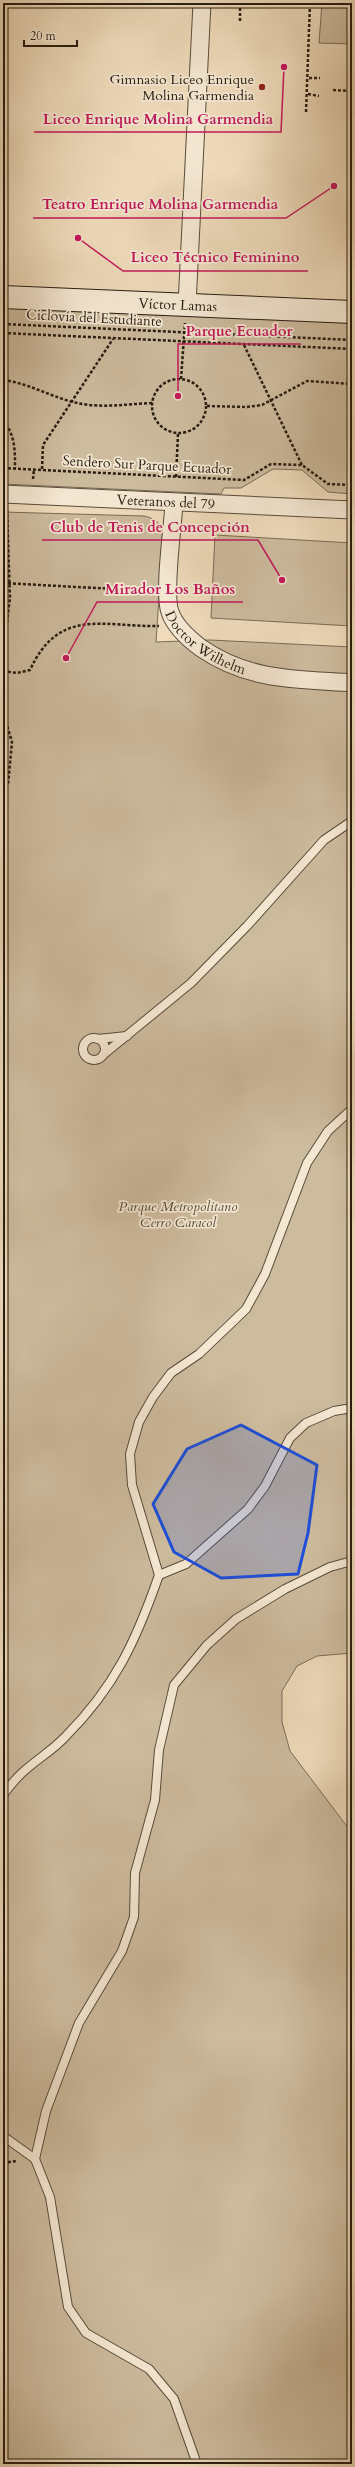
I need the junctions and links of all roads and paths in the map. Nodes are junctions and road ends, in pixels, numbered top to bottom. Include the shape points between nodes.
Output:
1 (202, 3) edge
2 (240, 3) edge
3 (310, 3) edge
4 (240, 21) dead end
5 (309, 78) junction
6 (320, 78) dead end
7 (333, 90) dead end
8 (352, 92) edge
9 (308, 94) junction
10 (318, 96) dead end
11 (306, 112) dead end
12 (3, 297) edge
13 (187, 305) junction
14 (352, 312) edge
15 (3, 324) edge
16 (3, 334) edge
17 (113, 338) junction
18 (352, 340) edge
19 (183, 341) junction
20 (244, 344) junction
21 (352, 349) edge
22 (181, 379) junction
23 (3, 380) edge
24 (352, 384) edge
25 (273, 401) junction
26 (72, 402) junction
27 (152, 403) junction
28 (207, 406) junction
29 (3, 420) edge
30 (178, 434) junction
31 (302, 465) junction
32 (3, 468) edge
33 (15, 468) junction
34 (42, 469) junction
35 (176, 477) junction
36 (352, 485) edge
37 (5, 494) edge
38 (174, 503) junction
39 (352, 510) edge
40 (3, 583) edge
41 (10, 584) junction
42 (168, 592) junction
43 (177, 626) junction
44 (3, 652) edge
45 (3, 671) edge
46 (352, 683) edge
47 (3, 712) edge
48 (3, 786) edge
49 (352, 821) edge
50 (127, 1036) junction
51 (98, 1039) junction
52 (103, 1055) junction
53 (352, 1109) edge
54 (352, 1408) edge
55 (352, 1561) edge
56 (159, 1576) junction
57 (3, 1795) edge
58 (3, 2136) edge
59 (35, 2159) junction
60 (197, 2464) edge

1 - 13 street
2 - 4 path
3 - 5 path
5 - 6 path
5 - 9 path
7 - 8 path
9 - 10 path
9 - 11 path
12 - 13 main road, Víctor Lamas
13 - 14 main road, Víctor Lamas
13 - 19 path
15 - 18 path, Ciclovía del Estudiante
16 - 17 path
17 - 19 path
17 - 26 path
19 - 20 path
19 - 22 path
20 - 21 path
20 - 25 path
22 - 27 path via 166,382 160,387
22 - 28 path via 197,385 206,398
23 - 26 path via 20,382
24 - 25 path via 308,381
25 - 28 path via 248,407
25 - 31 path
26 - 27 path via 108,407
26 - 34 path via 43,445
27 - 30 path via 156,420 162,427
28 - 30 path via 206,415 195,429
29 - 33 path via 11,430 16,446
30 - 35 path
31 - 35 path, Sendero Sur Parque Ecuador via 271,464 244,480
31 - 36 path via 328,484
32 - 33 path, Sendero Sur Parque Ecuador
33 - 34 path, Sendero Sur Parque Ecuador
34 - 35 path, Sendero Sur Parque Ecuador
37 - 38 street, Veteranos del 79
37 - 41 path
38 - 39 street, Veteranos del 79
38 - 42 street, Doctor Wilhelm
40 - 41 path
41 - 42 path
41 - 44 path
42 - 43 street, Doctor Wilhelm via 170,611
43 - 45 path via 83,625 61,630 45,644 30,670 17,673
43 - 46 street, Doctor Wilhelm via 191,640 218,659 249,672 271,678
47 - 48 path via 12,742 8,785
49 - 50 lane via 324,840 237,937 191,983
50 - 51 lane
50 - 52 lane
51 - 52 lane via 103,1044
51 - 52 lane via 88,1040 84,1044 84,1055 88,1059 96,1060
53 - 56 lane via 328,1131 307,1163 266,1274 246,1310 199,1354 171,1373 139,1422 130,1454 132,1486
54 - 56 lane via 334,1411 306,1423 290,1438 265,1486 248,1509 186,1564
55 - 59 lane via 330,1567 291,1586 236,1619 207,1645 174,1685 159,1750 155,1800 135,1873 134,1917 122,1951 79,2023 46,2111
56 - 57 lane via 139,1632 100,1700 65,1738 22,1773
58 - 59 lane
59 - 60 lane via 50,2198 68,2307 86,2333 149,2369 174,2400

